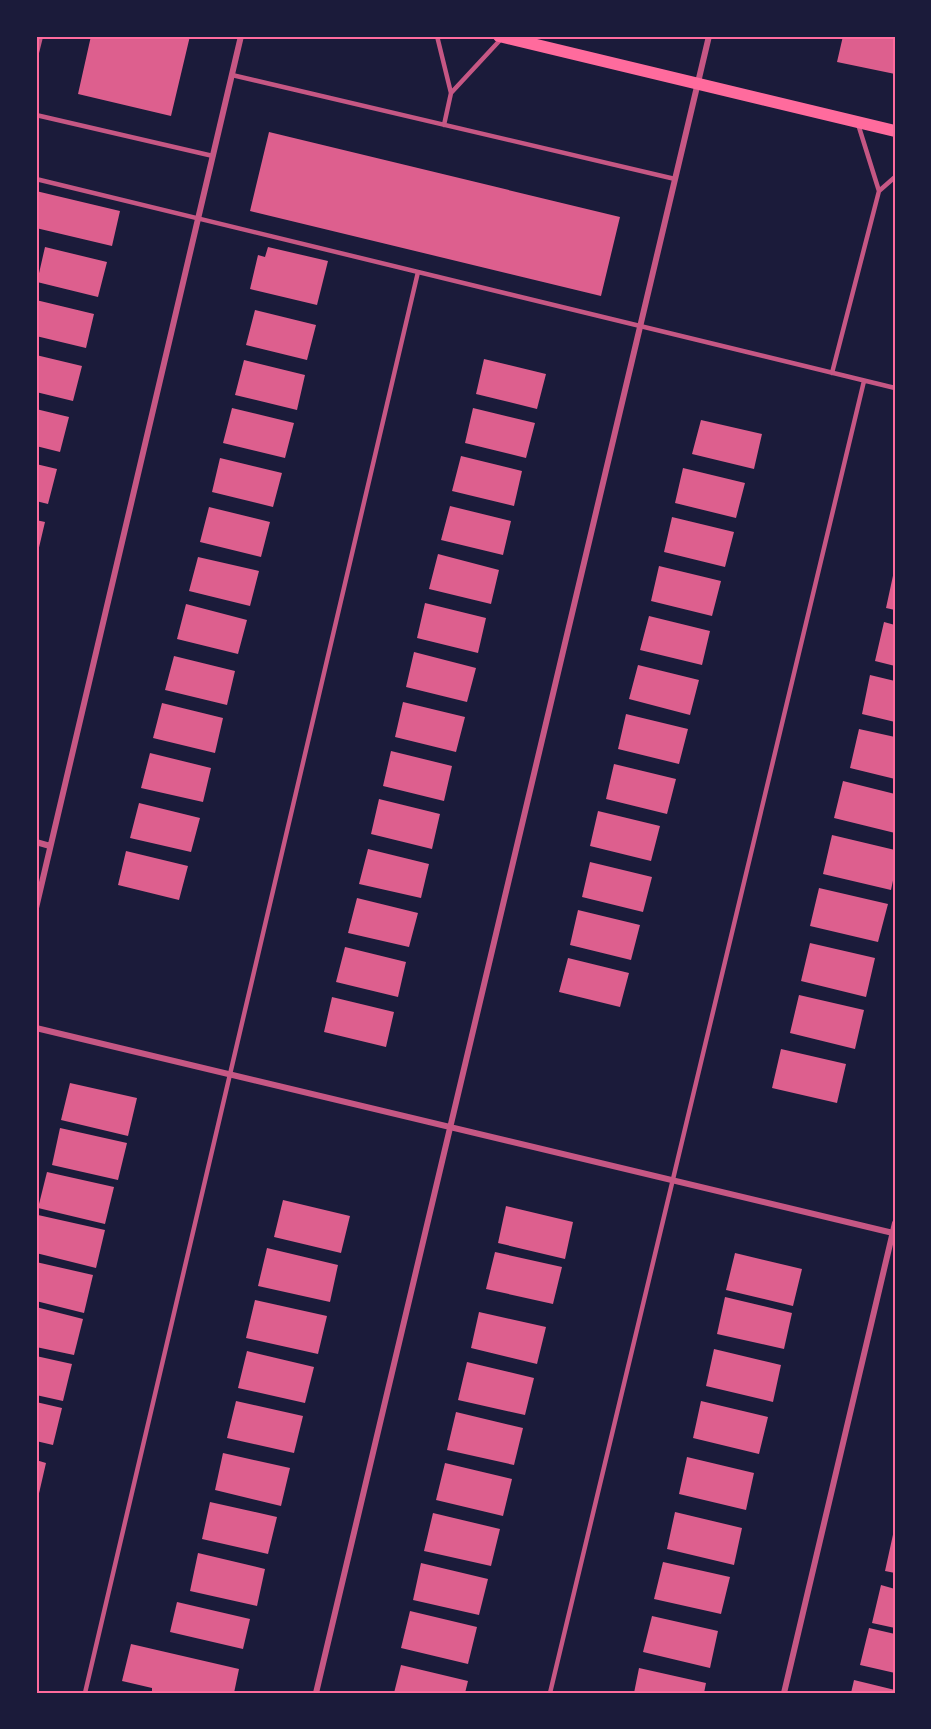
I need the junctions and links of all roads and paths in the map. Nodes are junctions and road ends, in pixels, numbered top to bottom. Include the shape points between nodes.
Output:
1 (40, 36) edge
2 (241, 36) edge
3 (437, 36) edge
4 (709, 36) edge
5 (501, 37) edge
6 (534, 40) edge
7 (36, 56) edge
8 (232, 75) junction
9 (697, 84) junction
10 (451, 93) junction
11 (36, 115) edge
12 (858, 122) junction
13 (444, 125) junction
14 (895, 131) edge
15 (213, 156) junction
16 (895, 177) edge
17 (36, 179) edge
18 (675, 179) junction
19 (879, 191) junction
20 (198, 218) junction
21 (418, 272) junction
22 (640, 326) junction
23 (832, 373) junction
24 (864, 381) junction
25 (895, 388) edge
26 (36, 842) edge
27 (50, 846) junction
28 (36, 908) edge
29 (36, 1028) edge
30 (230, 1074) junction
31 (450, 1127) junction
32 (672, 1180) junction
33 (895, 1223) edge
34 (892, 1233) junction
35 (85, 1693) edge
36 (316, 1693) edge
37 (550, 1693) edge
38 (784, 1693) edge

1 - 7 lane
2 - 8 street
3 - 10 lane
4 - 9 street
5 - 6 main road
5 - 10 lane
6 - 9 main road
8 - 13 lane
8 - 15 street
9 - 12 main road
9 - 18 street
10 - 13 lane
11 - 15 lane
12 - 14 main road
12 - 19 lane
13 - 18 lane
15 - 20 street
16 - 19 lane
17 - 20 lane
18 - 22 street
19 - 23 lane
20 - 21 lane
20 - 27 street
21 - 22 lane
21 - 30 lane
22 - 23 lane
22 - 31 street
23 - 24 lane
24 - 25 lane
24 - 32 lane
26 - 27 street
27 - 28 street
29 - 30 street
30 - 31 street
30 - 35 lane
31 - 32 street
31 - 36 street
32 - 34 street
32 - 37 lane
33 - 34 street
34 - 38 street

